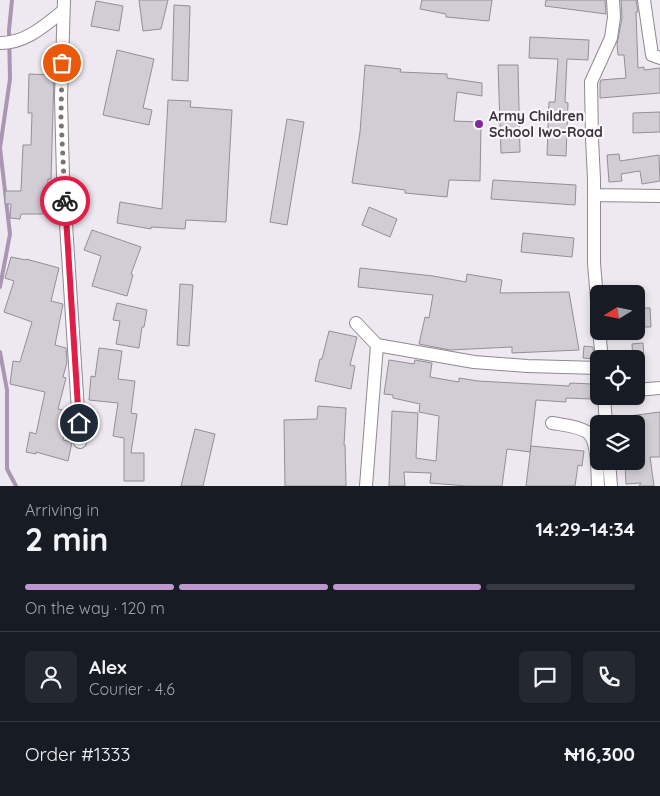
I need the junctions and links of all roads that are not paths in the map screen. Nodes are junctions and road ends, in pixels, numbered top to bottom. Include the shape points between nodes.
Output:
1 (613, 0) edge
2 (644, 0) edge
3 (64, 6) edge
4 (6, 43) edge
5 (660, 58) edge
6 (594, 195) junction
7 (660, 196) edge
8 (596, 285) edge
9 (356, 323) dead end
10 (377, 346) junction
11 (590, 368) edge
12 (660, 388) edge
13 (645, 389) edge
14 (552, 423) dead end
15 (80, 442) dead end
16 (610, 470) edge
17 (366, 486) edge
18 (598, 486) edge
19 (611, 486) edge

1 - 6 street via 610,38 592,82
2 - 5 street via 652,55
3 - 4 street via 30,36
3 - 15 street via 63,177
6 - 7 street
6 - 8 street
9 - 10 street
10 - 11 street via 474,362
10 - 17 street
12 - 13 street
14 - 18 street via 579,428 588,432 595,441
16 - 19 street

